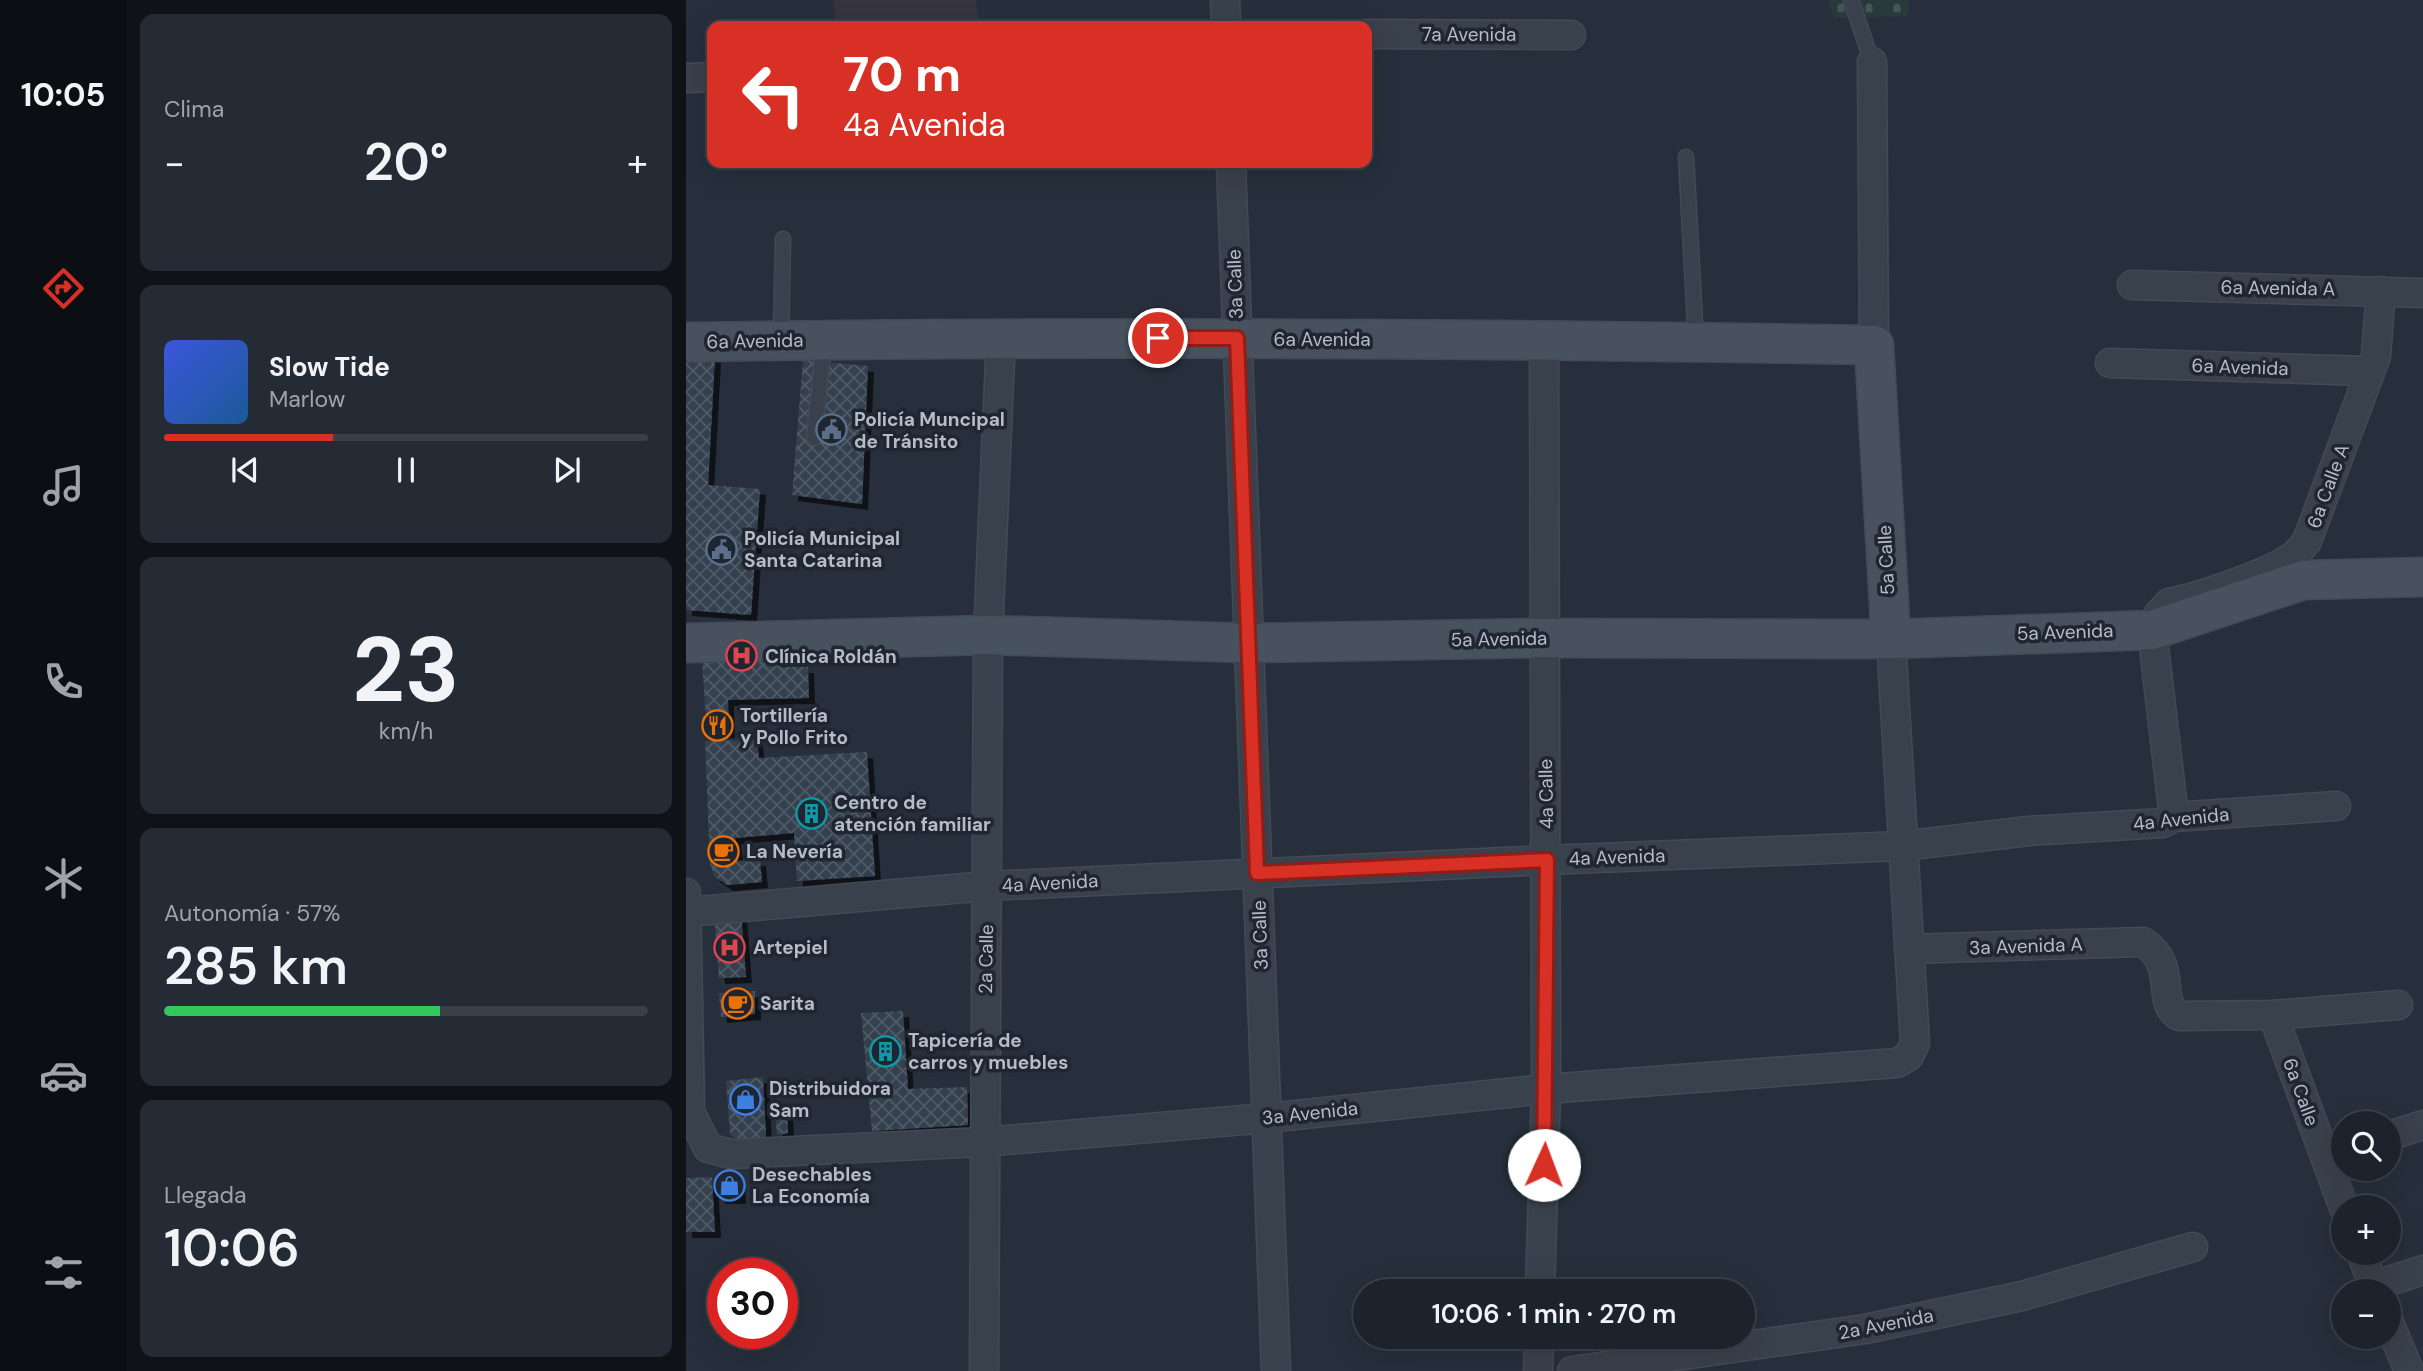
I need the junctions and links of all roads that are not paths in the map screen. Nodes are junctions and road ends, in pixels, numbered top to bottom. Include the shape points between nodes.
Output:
1 (1225, 0) edge
2 (1851, 0) edge
3 (1226, 21) edge
4 (1372, 34) edge
5 (1571, 35) dead end
6 (1872, 62) joint
7 (707, 77) edge
8 (686, 78) edge
9 (1686, 157) dead end
10 (1230, 168) edge
11 (783, 239) dead end
12 (2132, 285) dead end
13 (2381, 291) junction
14 (2423, 293) edge
15 (1001, 338) junction
16 (1237, 338) junction
17 (1544, 339) junction
18 (824, 340) junction
19 (781, 341) junction
20 (686, 342) edge
21 (1696, 342) junction
22 (1874, 345) junction
23 (2110, 363) dead end
24 (2370, 371) junction
25 (814, 438) dead end
26 (2423, 577) edge
27 (2152, 629) junction
28 (988, 635) junction
29 (1544, 638) junction
30 (1891, 639) junction
31 (686, 643) edge
32 (1249, 643) junction
33 (2336, 806) dead end
34 (2174, 817) junction
35 (1902, 846) junction
36 (1547, 860) junction
37 (1257, 873) junction
38 (987, 886) junction
39 (686, 906) edge
40 (1909, 949) junction
41 (2398, 1005) dead end
42 (2273, 1015) junction
43 (1909, 1056) joint
44 (1546, 1089) junction
45 (688, 1112) edge
46 (1267, 1118) junction
47 (2423, 1125) edge
48 (2401, 1132) edge
49 (984, 1142) junction
50 (2331, 1147) edge
51 (2193, 1247) dead end
52 (2423, 1270) edge
53 (1541, 1279) edge
54 (2400, 1279) edge
55 (1539, 1349) edge
56 (2400, 1349) edge
57 (984, 1371) edge
58 (1276, 1371) edge
59 (1538, 1371) edge
60 (1572, 1371) edge
61 (2409, 1371) edge

1 - 3 street
2 - 6 lane
4 - 5 street, 7a Avenida
6 - 22 street, 5a Calle
7 - 8 street
9 - 21 lane
10 - 16 street, 3a Calle
11 - 19 lane
12 - 13 street, 6a Avenida A
13 - 14 street, 6a Avenida A
13 - 24 street, 6a Calle A via 2376,356
15 - 16 street, 6a Avenida
15 - 18 street, 6a Avenida
15 - 28 street, 2a Calle
16 - 17 street, 6a Avenida
16 - 32 street, 3a Calle
17 - 21 street, 6a Avenida
17 - 29 street, 4a Calle
18 - 19 street, 6a Avenida
18 - 25 lane
19 - 20 street, 6a Avenida
21 - 22 street, 6a Avenida
22 - 30 street, 5a Calle
23 - 24 street, 6a Avenida
24 - 27 street, 6a Calle A via 2307,541 2294,556 2276,566 2168,603
26 - 27 street, 5a Avenida via 2303,580
27 - 30 street, 5a Avenida
27 - 34 street
28 - 31 street, 5a Avenida
28 - 32 street, 5a Avenida
28 - 38 street, 2a Calle
29 - 30 street, 5a Avenida
29 - 32 street, 5a Avenida
29 - 36 street, 4a Calle
30 - 35 street, 5a Calle
32 - 37 street, 3a Calle
33 - 34 street, 4a Avenida
34 - 35 street, 4a Avenida via 2163,823 2029,831
35 - 36 street, 4a Avenida
35 - 40 street, 5a Calle
36 - 37 street, 4a Avenida
36 - 44 street, 4a Calle
37 - 38 street, 4a Avenida
37 - 46 street, 3a Calle
38 - 39 street, 4a Avenida
38 - 49 street, 2a Calle
39 - 45 street
40 - 42 street, 3a Avenida A via 2143,942 2162,961 2169,1007 2179,1016
40 - 43 street, 5a Calle via 1915,1043
41 - 42 street
42 - 50 street, 6a Calle
43 - 44 street, 3a Avenida via 1897,1063
44 - 46 street, 3a Avenida
44 - 53 street, 4a Calle
45 - 49 street, 3a Avenida via 708,1148 731,1154
46 - 49 street, 3a Avenida
46 - 58 street, 3a Calle
47 - 48 street
49 - 57 street, 2a Calle
51 - 60 street, 2a Avenida via 2022,1296 1878,1326
52 - 54 street
55 - 59 street
56 - 61 street

